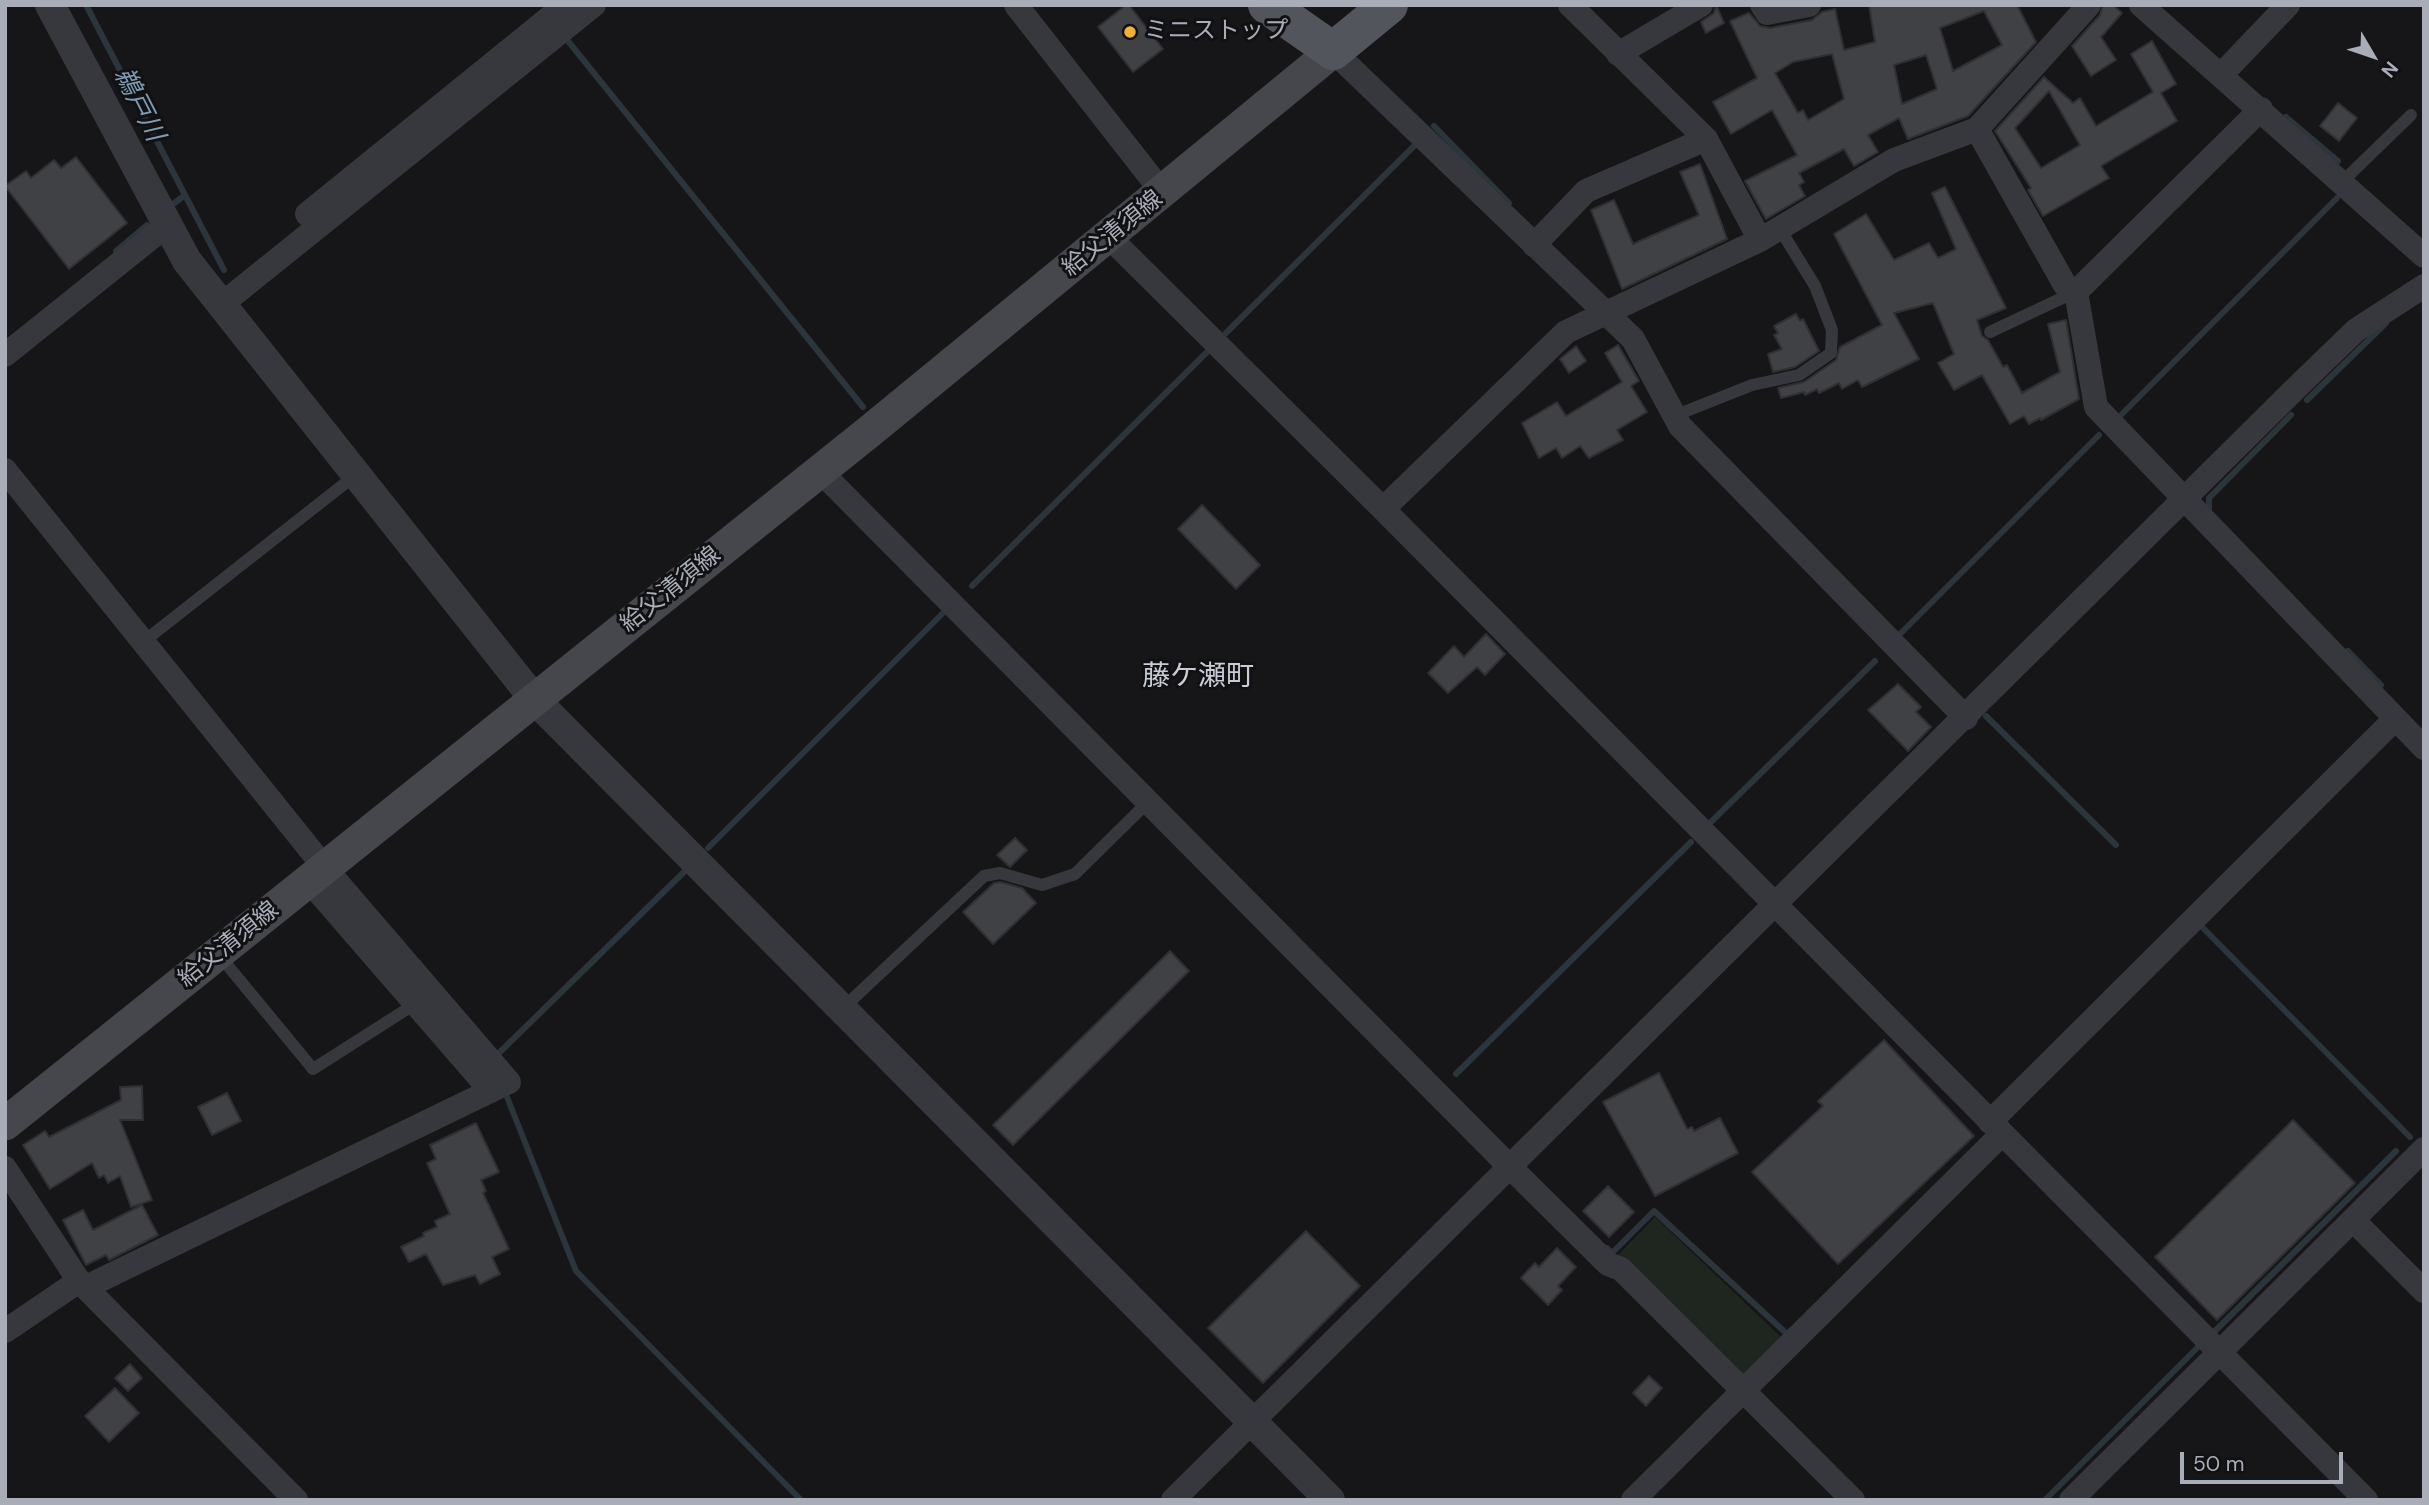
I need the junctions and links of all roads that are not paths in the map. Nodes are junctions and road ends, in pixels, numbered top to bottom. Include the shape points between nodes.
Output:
1 (50, 5) edge
2 (565, 5) edge
3 (594, 5) edge
4 (1016, 5) edge
5 (1267, 5) edge
6 (1389, 5) edge
7 (1570, 5) edge
8 (1701, 5) edge
9 (1762, 5) edge
10 (1809, 5) edge
11 (2089, 5) edge
12 (2141, 5) edge
13 (2288, 5) edge
14 (543, 35) junction
15 (1333, 51) junction
16 (1618, 54) junction
17 (2222, 74) junction
18 (2261, 109) junction
19 (2411, 115) dead end
20 (1977, 129) junction
21 (1706, 139) junction
22 (2343, 182) junction
23 (1163, 192) junction
24 (166, 226) junction
25 (1770, 234) junction
26 (1110, 238) junction
27 (1534, 245) junction
28 (2424, 256) edge
29 (2424, 286) edge
30 (2076, 292) junction
31 (217, 297) junction
32 (1605, 312) junction
33 (1990, 332) dead end
34 (5, 355) edge
35 (1674, 416) junction
36 (5, 470) edge
37 (820, 471) junction
38 (357, 474) junction
39 (2184, 501) junction
40 (1383, 509) junction
41 (144, 642) junction
42 (535, 700) junction
43 (1966, 718) junction
44 (2395, 719) junction
45 (2424, 748) edge
46 (1149, 801) junction
47 (317, 874) junction
48 (1776, 905) junction
49 (218, 954) junction
50 (415, 1004) junction
51 (842, 1009) junction
52 (491, 1091) junction
53 (5, 1124) edge
54 (1996, 1128) junction
55 (2424, 1149) edge
56 (5, 1168) edge
57 (1511, 1168) junction
58 (2353, 1220) junction
59 (83, 1284) junction
60 (2424, 1291) edge
61 (5, 1331) edge
62 (2218, 1353) junction
63 (1743, 1391) junction
64 (1252, 1421) junction
65 (296, 1500) edge
66 (1173, 1500) edge
67 (1330, 1500) edge
68 (1633, 1500) edge
69 (1853, 1500) edge
70 (2071, 1500) edge
71 (2366, 1500) edge

1 - 24 street
2 - 14 street
3 - 14 street
4 - 23 street
5 - 15 main road
6 - 15 main road
7 - 16 street
8 - 16 street
9 - 10 street via 1767,13
11 - 20 street
12 - 17 street
13 - 17 street
14 - 31 street
15 - 23 main road, 給父清須線
15 - 27 street
16 - 21 street
17 - 18 street
18 - 22 street
18 - 30 street
19 - 22 lane
20 - 25 street via 1894,160
20 - 30 street via 2065,285
21 - 25 street
21 - 27 street via 1586,191
22 - 28 street
23 - 26 main road, 給父清須線
24 - 31 street
24 - 34 street
25 - 32 street
25 - 35 lane via 1815,286 1832,330 1830,353 1799,374 1752,384
26 - 37 main road, 給父清須線
26 - 40 street
27 - 32 street
29 - 39 street via 2356,330
30 - 33 lane
30 - 39 street via 2096,407
31 - 38 street
32 - 35 street via 1633,339
32 - 40 street via 1566,332
35 - 43 street
36 - 41 street
37 - 42 main road, 給父清須線
37 - 46 street
38 - 41 lane
38 - 42 street
39 - 43 street
39 - 44 street
40 - 48 street
41 - 47 street
42 - 47 main road, 給父清須線
42 - 51 street
43 - 48 street
44 - 45 street
44 - 54 street
46 - 51 lane via 1075,874 1042,886 1000,873 984,876
46 - 57 street
47 - 49 main road, 給父清須線
47 - 50 street
47 - 52 street via 509,1082
48 - 54 street
48 - 57 street
49 - 50 lane via 313,1069
49 - 53 main road, 給父清須線
50 - 52 street
51 - 64 street
52 - 59 street
54 - 62 street
54 - 63 street
55 - 58 street
56 - 59 street
57 - 63 street
57 - 64 street
58 - 60 street
58 - 62 street
59 - 61 street
59 - 65 street
62 - 70 street
62 - 71 street
63 - 68 street
63 - 69 street
64 - 66 street
64 - 67 street

